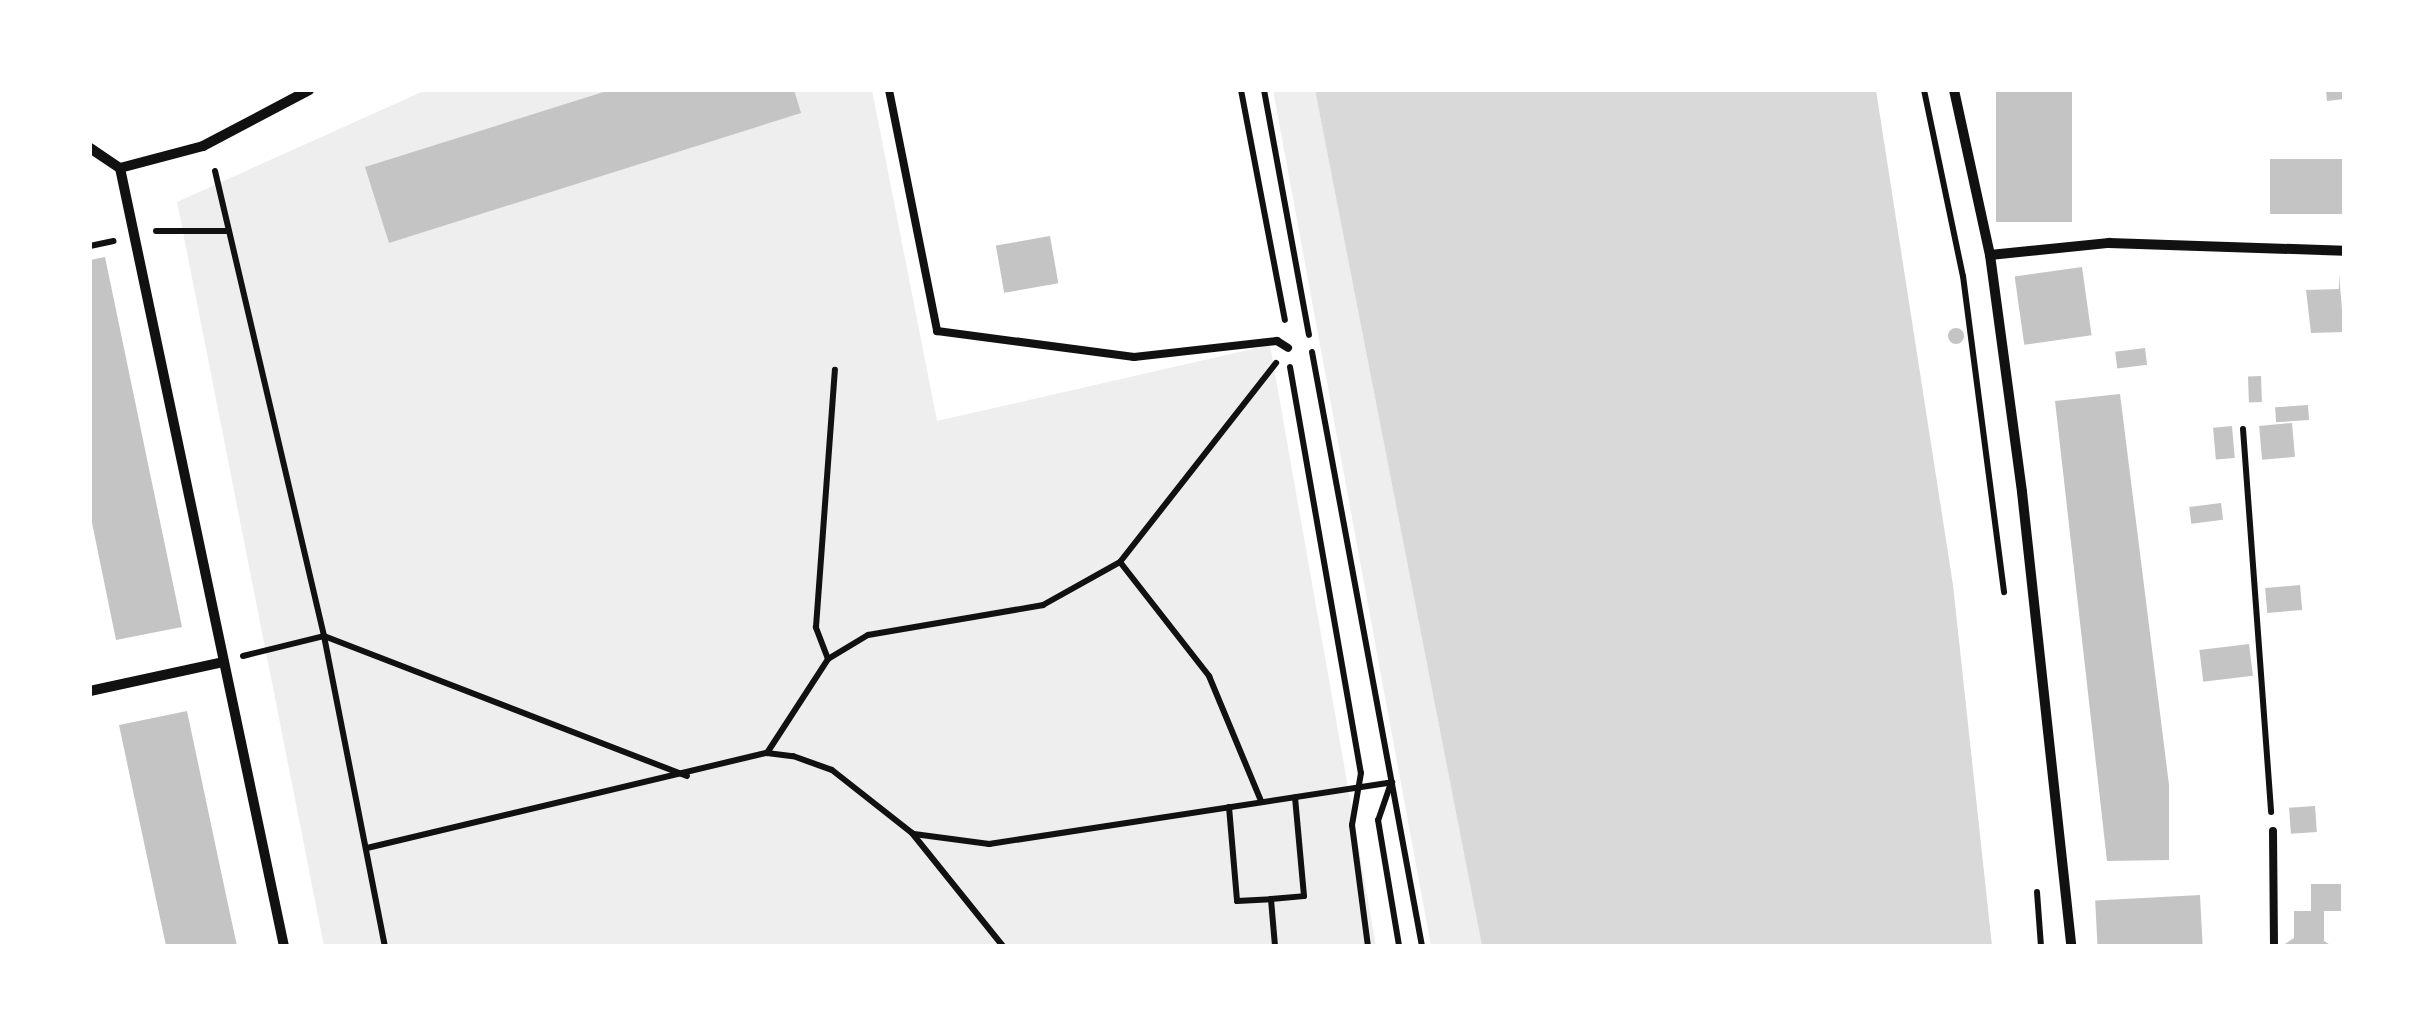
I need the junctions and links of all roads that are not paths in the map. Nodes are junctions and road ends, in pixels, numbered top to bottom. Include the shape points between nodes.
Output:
1 (309, 90) edge
2 (889, 90) edge
3 (1954, 90) edge
4 (90, 148) edge
5 (120, 168) junction
6 (2344, 250) edge
7 (1990, 256) junction
8 (1288, 348) road end
9 (223, 662) junction
10 (90, 691) edge
11 (2273, 831) road end
12 (284, 946) edge
13 (2071, 946) edge
14 (2274, 946) edge

1 - 5 street via 203,146
2 - 8 lane via 937,331 1134,357 1277,340
3 - 7 street
4 - 5 street
5 - 9 street
6 - 7 street via 2109,243
7 - 13 street
9 - 10 street
9 - 12 street
11 - 14 lane

